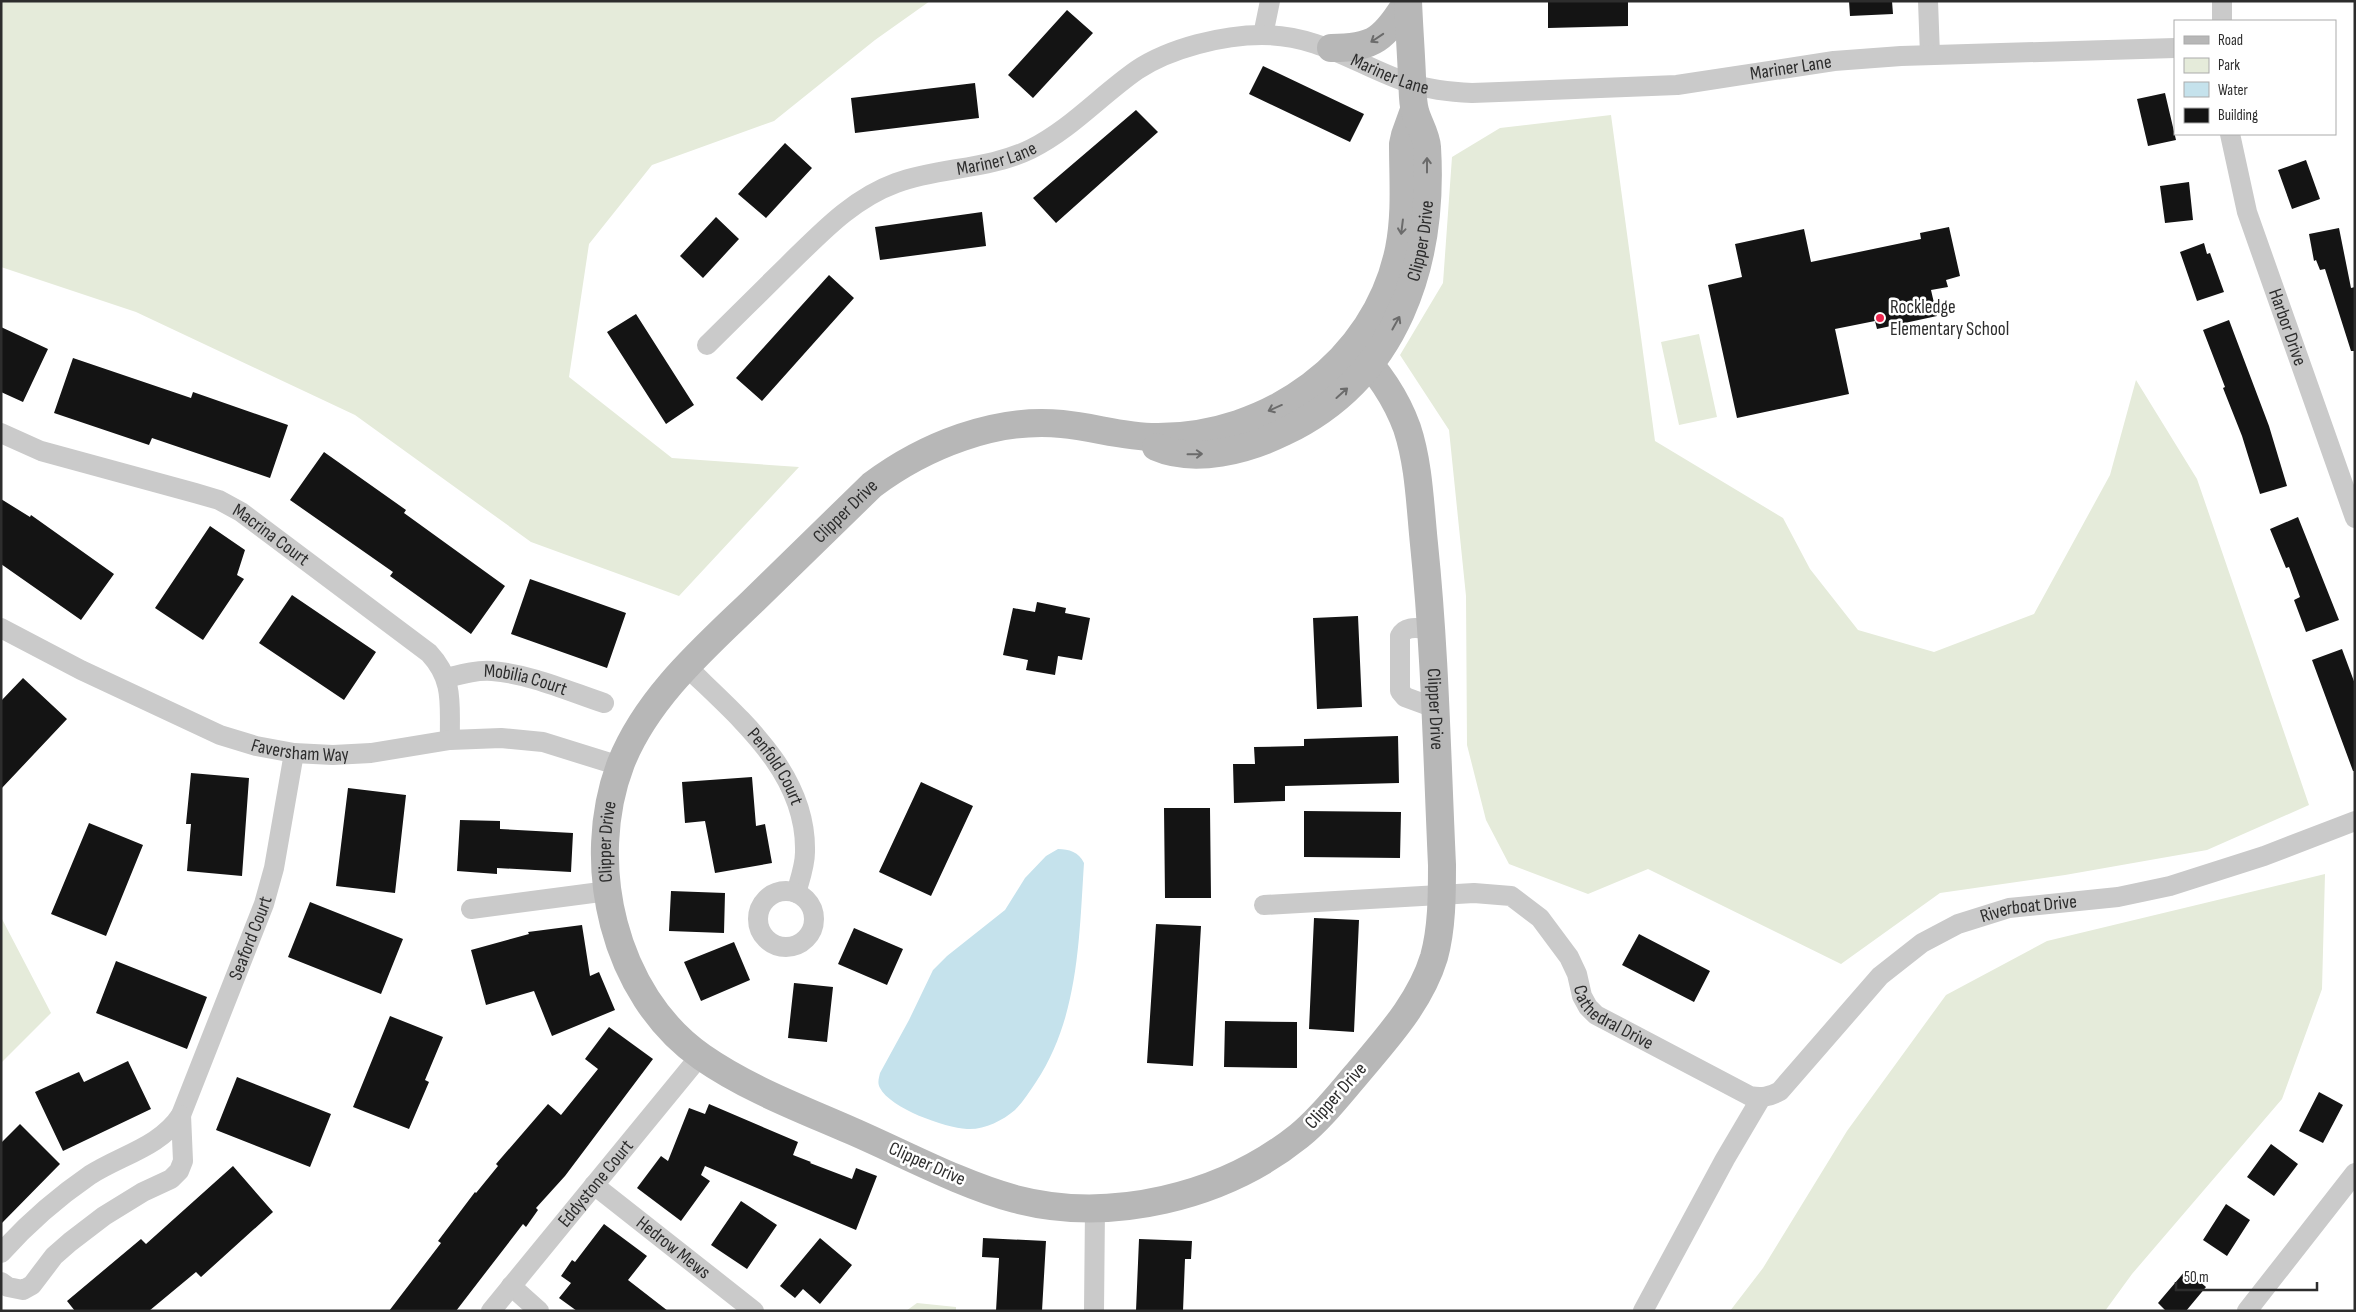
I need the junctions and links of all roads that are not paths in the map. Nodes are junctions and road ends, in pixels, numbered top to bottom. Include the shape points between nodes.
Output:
1 (1270, 1) edge
2 (1408, 1) edge
3 (1928, 1) edge
4 (2222, 1) edge
5 (2222, 20) edge
6 (1263, 35) junction
7 (1331, 48) junction
8 (2174, 48) edge
9 (1930, 55) junction
10 (1414, 97) junction
11 (2230, 135) edge
12 (707, 345) dead end
13 (1361, 355) junction
14 (1, 433) edge
15 (2348, 478) edge
16 (2355, 518) edge
17 (1, 628) edge
18 (687, 667) junction
19 (446, 678) junction
20 (604, 703) dead end
21 (450, 740) junction
22 (294, 753) junction
23 (620, 766) junction
24 (2355, 821) edge
25 (608, 891) junction
26 (796, 893) dead end
27 (1442, 895) junction
28 (1264, 905) dead end
29 (471, 909) dead end
30 (700, 1056) junction
31 (1761, 1098) junction
32 (181, 1115) junction
33 (2355, 1173) edge
34 (594, 1185) junction
35 (1095, 1208) junction
36 (1, 1253) edge
37 (1, 1282) edge
38 (511, 1286) junction
39 (491, 1311) edge
40 (539, 1311) edge
41 (754, 1311) edge
42 (1094, 1311) edge
43 (1643, 1311) edge
44 (2247, 1311) edge

1 - 6 street
2 -> 7 street via 1391,26 1375,40 1360,47
2 - 10 street, Clipper Drive
3 - 9 street
4 - 5 street
6 - 7 street, Mariner Lane
6 - 12 street, Mariner Lane via 1229,37 1184,49 1151,63 1053,136 1008,159 936,172 871,194 826,228
7 - 10 street, Mariner Lane
8 - 9 street, Mariner Lane
9 - 10 street, Mariner Lane via 1834,61 1677,85
10 - 13 street, Clipper Drive via 1427,146 1423,245 1405,306 1390,334
11 - 15 street, Harbor Drive via 2247,212
13 - 18 street, Clipper Drive via 1334,368 1307,391 1279,407 1240,424 1190,435 1132,437 1061,423 1026,424 957,438 907,461 872,485
13 - 27 street, Clipper Drive via 1382,378 1394,399 1407,428 1415,458 1432,629
14 - 19 street, Macrina Court via 41,451 203,495 241,512 429,653
15 - 16 street, Harbor Drive
17 - 22 street, Faversham Way via 81,670 220,735
18 - 23 street, Clipper Drive via 642,722
18 - 26 street, Penfold Court via 757,736 776,761 793,795 804,829 805,852
19 - 20 street, Mobilia Court via 492,671 516,675
19 - 21 street, Macrina Court
21 - 22 street, Faversham Way via 371,753
21 - 23 street, Faversham Way via 501,738 543,742
22 - 32 street, Seaford Court via 274,868 264,904
23 - 25 street, Clipper Drive via 606,827
24 - 31 street, Riverboat Drive via 2264,856 2170,886 2118,897 2009,908 1958,924 1922,943 1880,976 1780,1090
25 - 29 street
25 - 30 street, Clipper Drive via 614,925 642,993 673,1031
27 - 28 street, Cathedral Drive
27 - 31 street, Cathedral Drive via 1474,892 1511,896 1540,918 1569,957 1582,996 1596,1015 1750,1096
27 - 35 street, Clipper Drive via 1434,956 1421,988 1403,1018 1321,1117 1266,1160 1232,1178 1182,1195 1139,1204
30 - 34 street, Eddystone Court
30 - 35 street, Clipper Drive via 762,1091 982,1188 1052,1206
31 - 43 street
32 - 36 street, Seaford Court via 160,1139 90,1175 53,1204
32 - 37 street, Seaford Court via 183,1161 171,1179 104,1216 54,1256 32,1285 23,1290
33 - 44 street
34 - 38 street, Eddystone Court
34 - 41 street, Hedrow Mews
35 - 42 street
38 - 39 street, Eddystone Court
38 - 40 street

